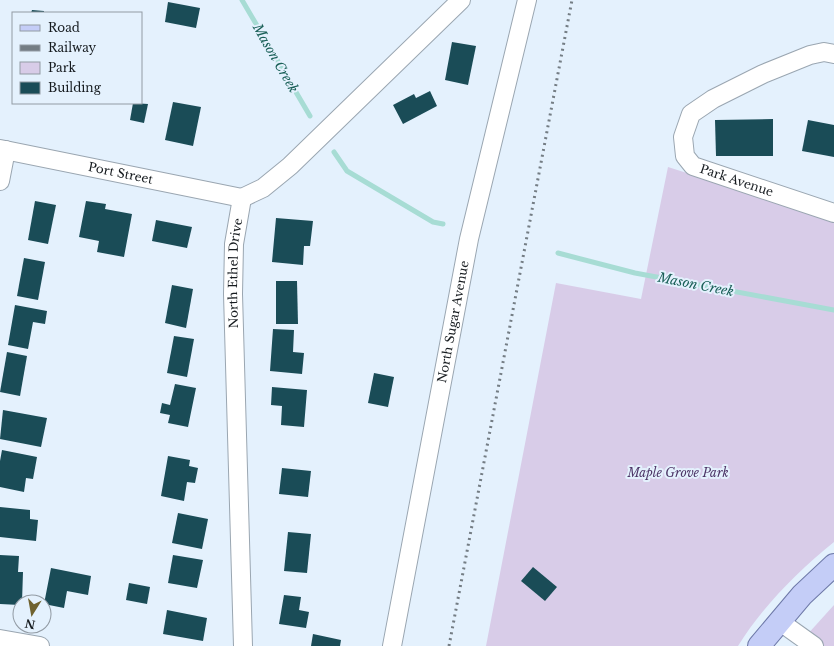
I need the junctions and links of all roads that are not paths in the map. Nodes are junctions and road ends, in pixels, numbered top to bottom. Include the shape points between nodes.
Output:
1 (461, 0) edge
2 (527, 0) edge
3 (834, 54) edge
4 (3, 149) edge
5 (0, 181) edge
6 (242, 198) junction
7 (834, 213) edge
8 (834, 565) edge
9 (779, 621) junction
10 (0, 639) edge
11 (40, 646) edge
12 (243, 646) edge
13 (392, 646) edge
14 (759, 646) edge
15 (814, 646) edge

1 - 6 street via 290,166 263,188
2 - 13 street, North Sugar Avenue via 469,239
3 - 7 street, Park Avenue via 824,52 810,55 763,74 713,99 692,114 684,137 685,156 693,166
4 - 5 street
4 - 6 street, Port Street
6 - 12 street, North Ethel Drive via 234,244 233,294
8 - 9 main road
9 - 14 main road
9 - 15 street
10 - 11 street

